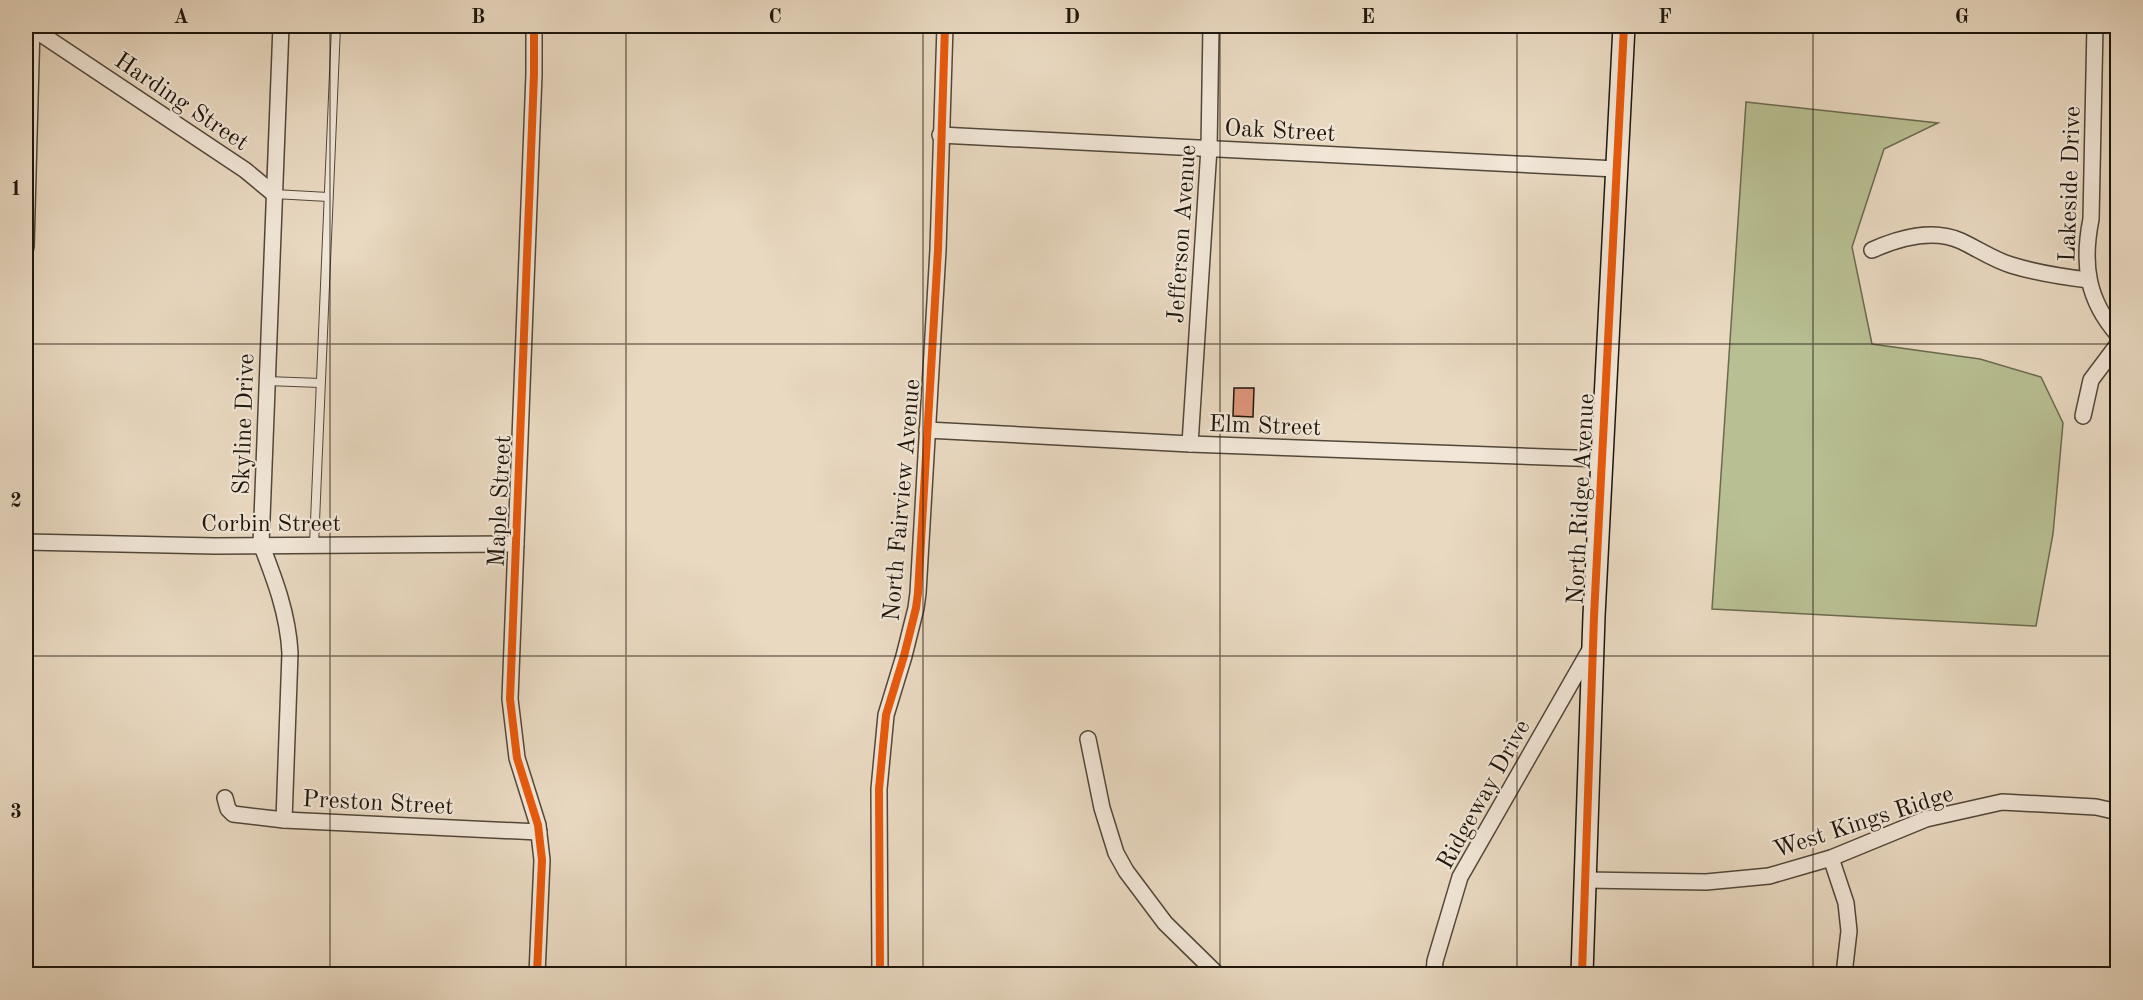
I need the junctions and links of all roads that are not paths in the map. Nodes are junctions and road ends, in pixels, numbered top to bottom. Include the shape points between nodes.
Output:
1 (281, 26) edge
2 (336, 26) edge
3 (534, 26) edge
4 (945, 26) edge
5 (1211, 26) edge
6 (1624, 26) edge
7 (2095, 26) edge
8 (32, 27) edge
9 (940, 135) junction
10 (1209, 148) junction
11 (1616, 169) junction
12 (274, 194) junction
13 (328, 197) junction
14 (26, 207) edge
15 (26, 247) edge
16 (1872, 250) dead end
17 (2089, 280) junction
18 (2118, 335) edge
19 (2118, 344) edge
20 (267, 381) junction
21 (320, 384) junction
22 (2083, 416) dead end
23 (927, 430) junction
24 (1190, 444) junction
25 (1602, 459) junction
26 (26, 542) edge
27 (261, 544) junction
28 (516, 544) junction
29 (314, 545) junction
30 (1594, 643) junction
31 (1088, 739) dead end
32 (225, 798) dead end
33 (2118, 812) edge
34 (284, 820) junction
35 (540, 832) junction
36 (1831, 858) junction
37 (1586, 880) junction
38 (1844, 974) edge
39 (537, 975) edge
40 (880, 975) edge
41 (1217, 975) edge
42 (1434, 975) edge
43 (1582, 975) edge

1 - 12 street, Skyline Drive
2 - 13 lane
3 - 28 street, Maple Street
4 - 9 street, North Fairview Avenue
5 - 10 street, Jefferson Avenue
6 - 11 street, North Ridge Avenue
7 - 17 street, Lakeside Drive via 2091,219 2086,263
8 - 12 street, Harding Street via 245,170
8 - 14 street
9 - 10 street, Oak Street
9 - 23 street, North Fairview Avenue via 938,250
10 - 11 street, Oak Street
10 - 24 street, Jefferson Avenue
11 - 25 street, North Ridge Avenue
12 - 13 lane
12 - 20 street, Skyline Drive
13 - 21 lane
14 - 15 street
16 - 17 street via 1904,238 1937,236 1958,240 2009,265
17 - 18 street, Lakeside Drive via 2105,321
19 - 22 street via 2091,380
20 - 21 lane
20 - 27 street, Skyline Drive
21 - 29 lane
23 - 24 street, Elm Street
23 - 40 street, North Fairview Avenue via 916,608 886,715 879,789
24 - 25 street, Elm Street
25 - 30 street, North Ridge Avenue
26 - 27 street, Corbin Street
27 - 29 street, Corbin Street
27 - 34 street, Skyline Drive via 279,592 289,635
28 - 29 street, Corbin Street
28 - 35 street, Maple Street via 510,699 517,758
30 - 37 street, North Ridge Avenue
30 - 42 street, Ridgeway Drive via 1460,877
31 - 41 street via 1116,853 1165,923
32 - 34 street, Preston Street via 233,814
33 - 36 street, West Kings Ridge via 2096,807 2002,802 1926,819
34 - 35 street, Preston Street
35 - 39 street, Maple Street
36 - 37 street, West Kings Ridge via 1769,876 1706,882
36 - 38 street via 1846,903 1849,931
37 - 43 street, North Ridge Avenue

